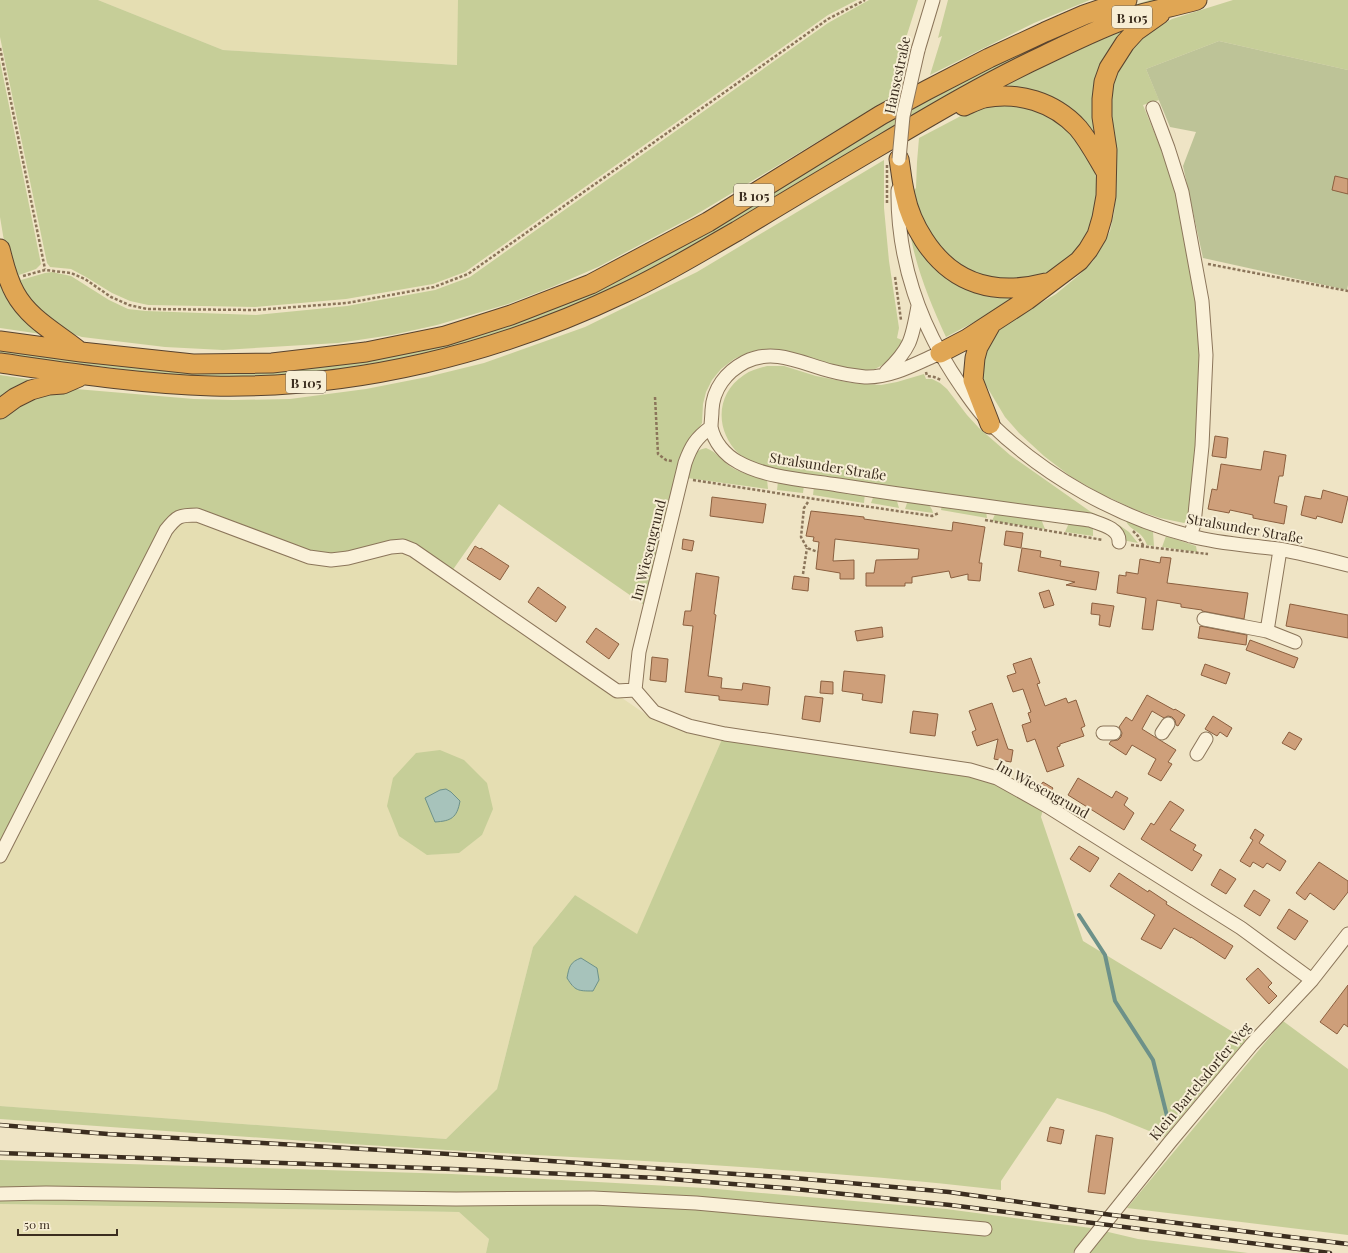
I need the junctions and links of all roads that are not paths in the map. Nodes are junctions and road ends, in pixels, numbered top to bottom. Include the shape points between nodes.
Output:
1 (933, 0) edge
2 (1127, 0) edge
3 (1197, 0) edge
4 (1170, 8) junction
5 (1153, 108) dead end
6 (932, 114) junction
7 (899, 159) joint
8 (1106, 172) junction
9 (901, 197) junction
10 (0, 249) edge
11 (1051, 282) junction
12 (918, 306) junction
13 (991, 323) junction
14 (0, 341) edge
15 (80, 352) junction
16 (940, 352) junction
17 (0, 363) edge
18 (883, 374) junction
19 (84, 375) junction
20 (0, 409) edge
21 (990, 424) junction
22 (711, 427) junction
23 (1190, 536) junction
24 (1119, 542) road end
25 (1280, 550) junction
26 (1348, 566) edge
27 (1204, 619) dead end
28 (1266, 631) junction
29 (1295, 642) dead end
30 (635, 690) junction
31 (1206, 739) dead end
32 (1197, 754) dead end
33 (0, 856) edge
34 (1348, 934) edge
35 (1312, 980) junction
36 (0, 1194) edge
37 (985, 1229) dead end
38 (1081, 1253) edge

1 - 7 street, Hansestraße, bridge via 918,50 903,116
2 - 15 highway, B 105 via 1084,15 975,65 881,115 708,222 591,284 511,315 445,336 373,351 272,363 193,364
3 - 4 highway, B 105
4 - 6 highway, B 105 via 1134,16 1096,31 1001,76
4 - 8 highway via 1136,31 1116,55 1109,68 1102,99 1107,150
5 - 23 street via 1182,192 1202,301 1206,355 1202,446 1194,524
6 - 8 highway via 984,98 1015,96 1033,100 1062,114 1077,127
6 - 19 highway, B 105 via 709,247 626,292 571,317 472,351 366,374 296,383 212,386
7 - 9 highway
8 - 11 highway via 1106,196 1097,236 1079,261
9 - 11 highway via 931,250 943,264 957,274 987,287 1033,287
9 - 12 street, Stralsunder Straße via 899,227 904,261
10 - 15 highway via 7,276 22,305 37,320
11 - 13 highway
12 - 16 street, Stralsunder Straße
12 - 18 street, Stralsunder Straße via 913,334 906,351
13 - 16 highway via 967,339
13 - 21 highway via 978,347 973,380
14 - 15 highway, B 105
16 - 18 street, Stralsunder Straße via 906,368
16 - 21 street, Stralsunder Straße via 968,396
17 - 19 highway, B 105
18 - 22 street, Stralsunder Straße via 867,377 850,375 793,359 761,356 733,369 723,379 716,391
19 - 20 highway via 63,384 31,390
21 - 23 street, Stralsunder Straße via 1061,479 1097,500 1144,521
22 - 24 street, Stralsunder Straße via 719,446 725,452 737,461 766,474 1090,520 1114,530 1120,538
22 - 30 street, Im Wiesengrund via 691,446 685,463 639,652
23 - 25 street, Stralsunder Straße
25 - 26 street, Stralsunder Straße via 1321,557
25 - 28 street
27 - 28 street
28 - 29 street
30 - 33 street via 617,691 413,550 403,546 331,560 309,557 197,515 184,515 174,520 166,530
30 - 35 street, Im Wiesengrund via 654,712 689,726 725,734 970,770 997,778 1047,806 1241,928
31 - 32 street
34 - 35 street, Klein Bartelsdorfer Weg
35 - 38 street, Klein Bartelsdorfer Weg via 1252,1044
36 - 37 street via 593,1198 696,1203

